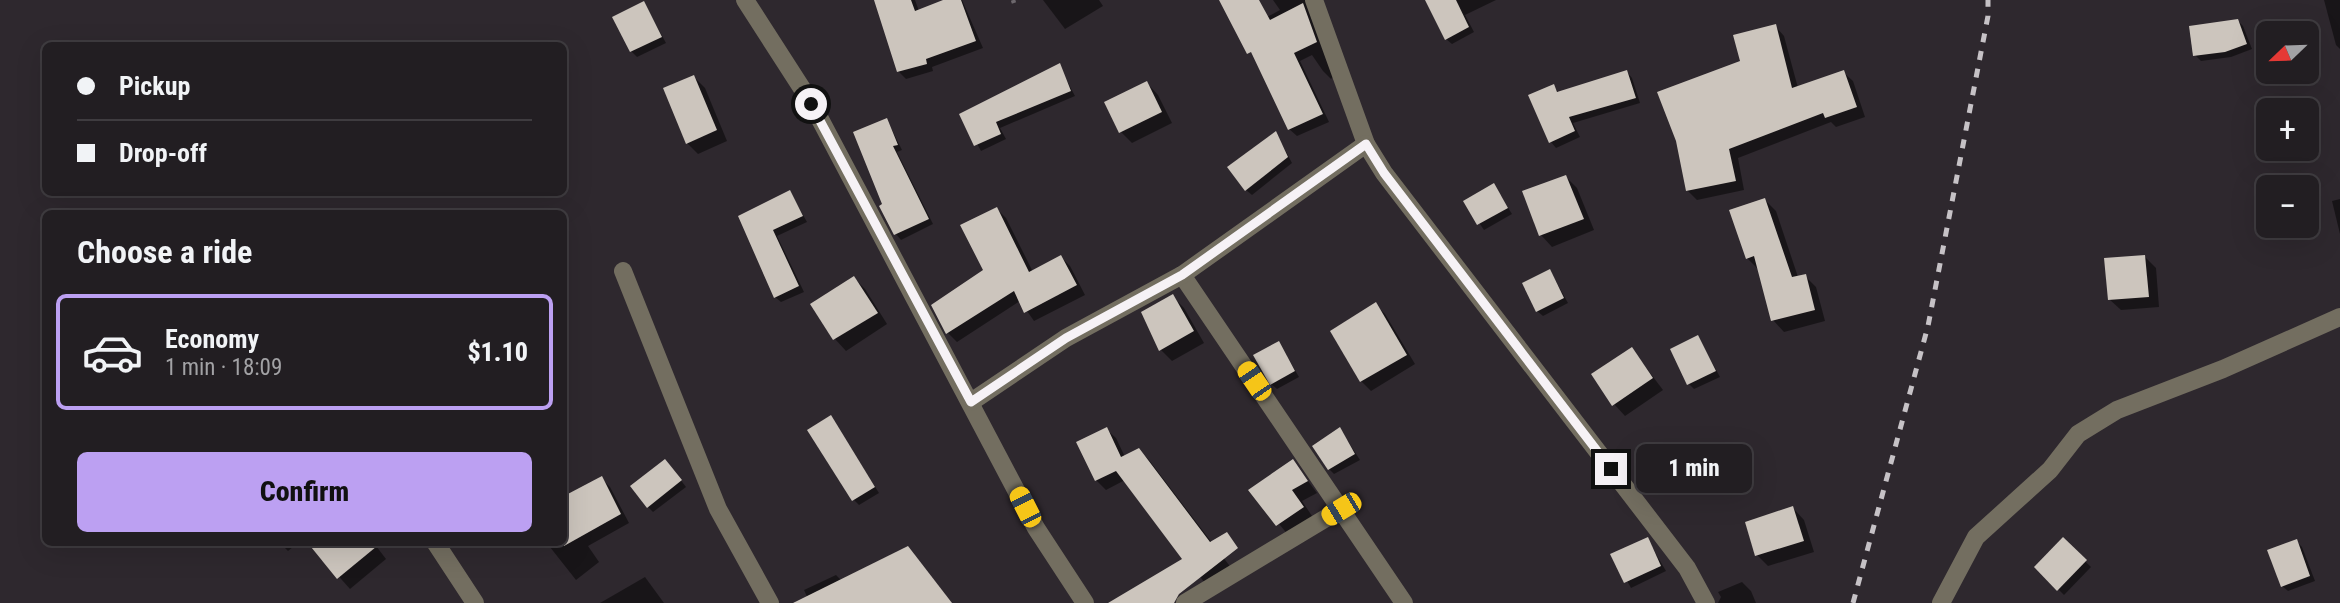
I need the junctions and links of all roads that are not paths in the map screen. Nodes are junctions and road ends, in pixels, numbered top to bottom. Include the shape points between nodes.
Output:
1 (745, 0) edge
2 (1314, 0) edge
3 (1366, 144) junction
4 (622, 271) dead end
5 (1182, 275) junction
6 (2340, 317) edge
7 (971, 402) junction
8 (1341, 509) junction
9 (438, 546) edge
10 (475, 603) edge
11 (770, 603) edge
12 (1085, 603) edge
13 (1185, 603) edge
14 (1404, 603) edge
15 (1706, 603) edge
16 (1941, 603) edge

1 - 7 street via 811,104
2 - 3 street
3 - 5 street
3 - 15 street via 1687,568
4 - 11 street via 718,509
5 - 7 street via 1066,338
5 - 8 street
6 - 16 street via 2117,410 2078,434 2050,470 1976,537
7 - 12 street via 1036,528
8 - 13 street
8 - 14 street
9 - 10 street

